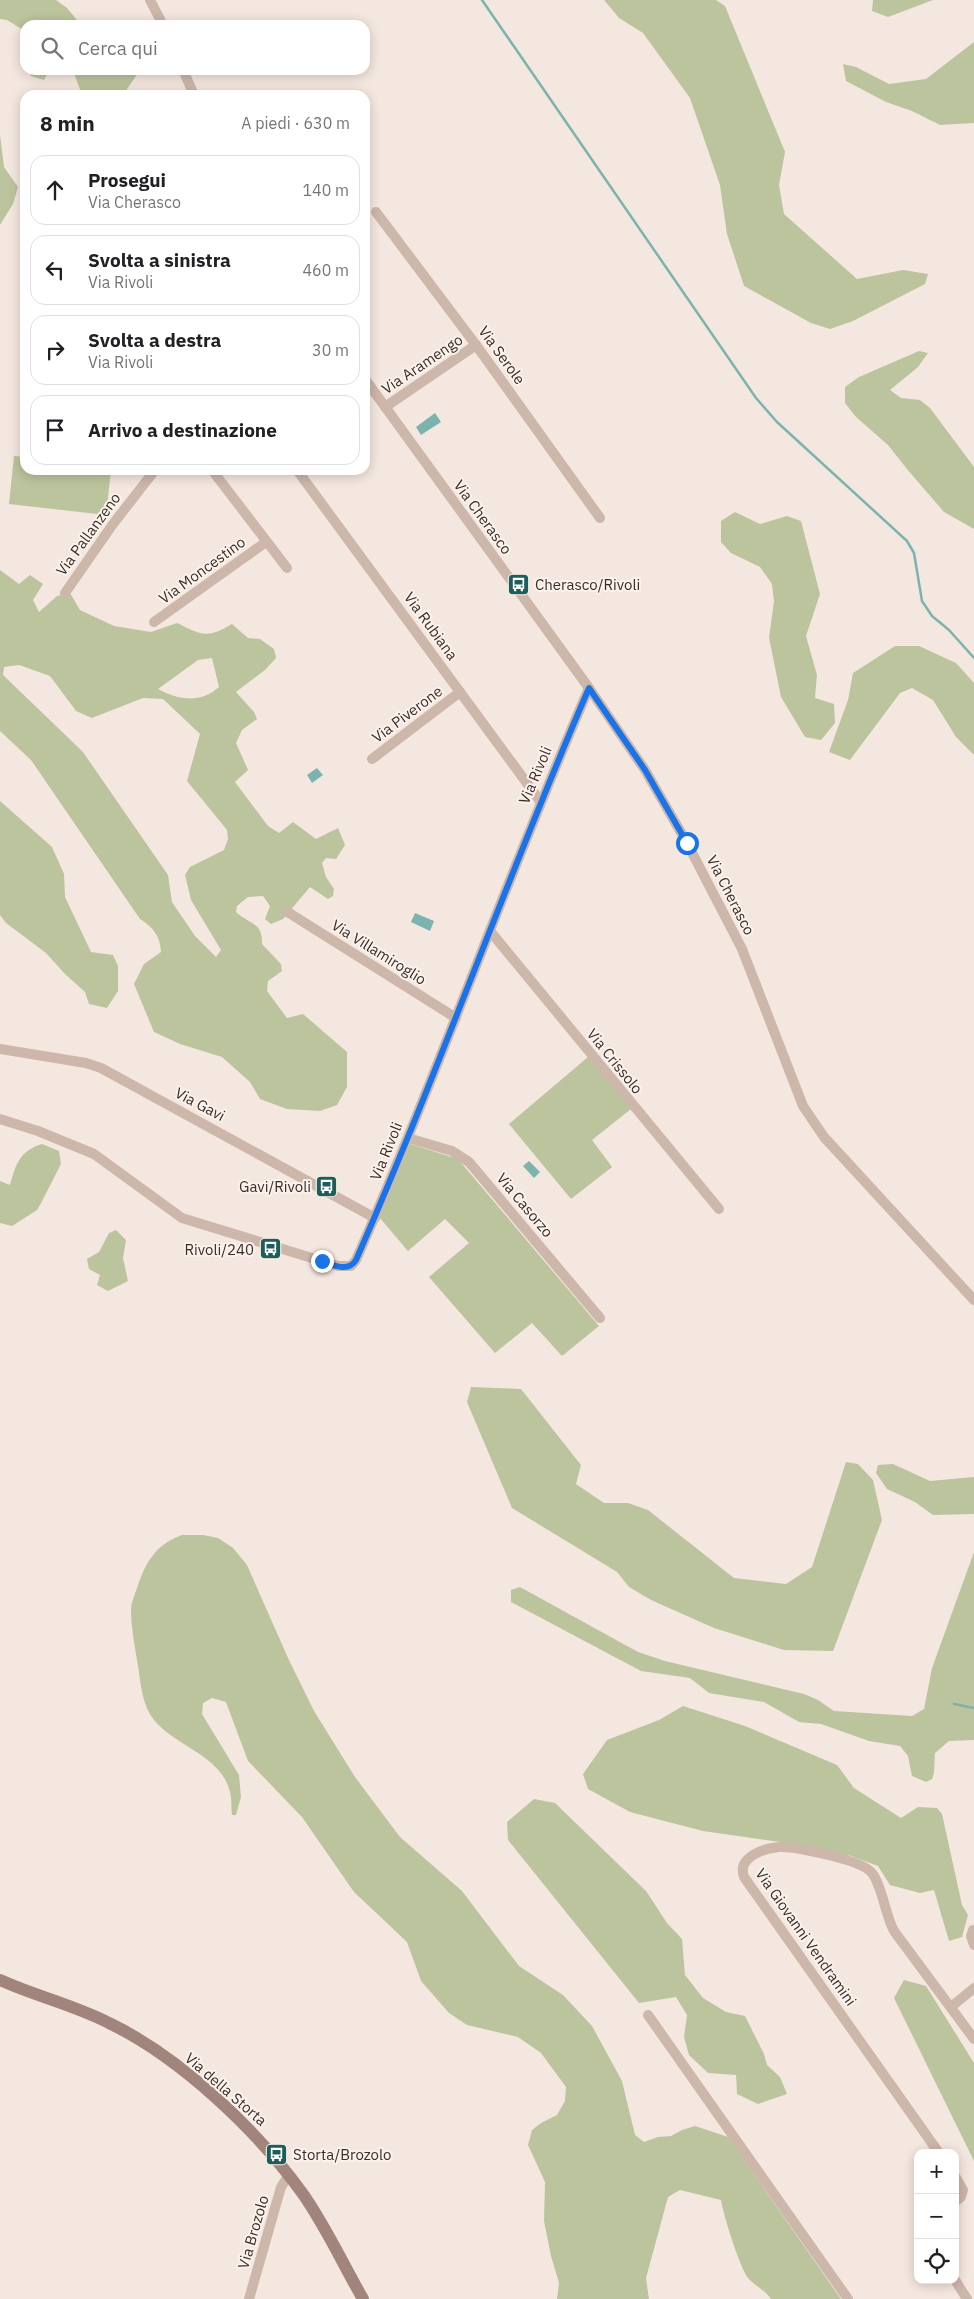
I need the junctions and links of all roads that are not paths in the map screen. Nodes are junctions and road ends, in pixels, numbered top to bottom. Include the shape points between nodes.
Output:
1 (150, 0) edge
2 (160, 20) edge
3 (185, 75) edge
4 (192, 90) edge
5 (376, 212) dead end
6 (476, 345) junction
7 (370, 386) edge
8 (385, 407) junction
9 (151, 475) edge
10 (216, 475) edge
11 (301, 475) edge
12 (600, 518) dead end
13 (266, 542) junction
14 (286, 568) dead end
15 (65, 593) dead end
16 (154, 622) dead end
17 (589, 688) junction
18 (460, 692) junction
19 (372, 759) dead end
20 (540, 801) junction
21 (286, 910) dead end
22 (490, 932) junction
23 (456, 1018) junction
24 (0, 1049) edge
25 (0, 1119) edge
26 (408, 1138) junction
27 (719, 1209) dead end
28 (375, 1218) junction
29 (974, 1300) edge
30 (600, 1318) dead end
31 (973, 1930) dead end
32 (974, 1945) edge
33 (0, 1980) edge
34 (974, 1988) edge
35 (951, 2007) junction
36 (648, 2015) dead end
37 (974, 2038) edge
38 (936, 2149) edge
39 (289, 2175) junction
40 (959, 2183) edge
41 (959, 2199) edge
42 (958, 2284) edge
43 (250, 2299) edge
44 (363, 2299) edge
45 (848, 2299) edge
46 (967, 2299) edge

1 - 2 street
3 - 4 street
5 - 6 street, Via Serole
6 - 8 street, Via Aramengo
6 - 12 street, Via Serole
7 - 8 street, Via Cherasco
8 - 17 street, Via Cherasco
9 - 15 street, Via Pallanzeno
10 - 13 street
11 - 18 street, Via Rubiana
13 - 14 street
13 - 16 street, Via Moncestino
17 - 20 street, Via Rivoli
17 - 29 street, Via Cherasco via 651,780 742,949 803,1106 824,1137
18 - 19 street, Via Piverone
18 - 20 street, Via Rubiana
20 - 22 street, Via Rivoli
21 - 23 street, Via Villamiroglio
22 - 23 street, Via Rivoli
22 - 27 street, Via Crissolo
23 - 26 street, Via Rivoli
24 - 28 street, Via Gavi via 102,1068
25 - 28 street, Via Rivoli via 94,1154 182,1218 338,1266 348,1267 355,1262
26 - 28 street, Via Rivoli
26 - 30 street, Via Casorzo via 452,1151 469,1162
31 - 32 street
33 - 39 main road, Via della Storta via 91,2014 134,2036 191,2078 249,2130
34 - 35 street
35 - 37 street, Via Giovanni Vendramini
35 - 38 street, Via Giovanni Vendramini via 894,1931 875,1878 867,1868 847,1860 787,1847 762,1851 746,1862 742,1868 744,1877
36 - 45 street
39 - 43 street, Via Brozolo via 281,2187
39 - 44 main road, Via della Storta
40 - 41 street via 963,2190
42 - 46 street

